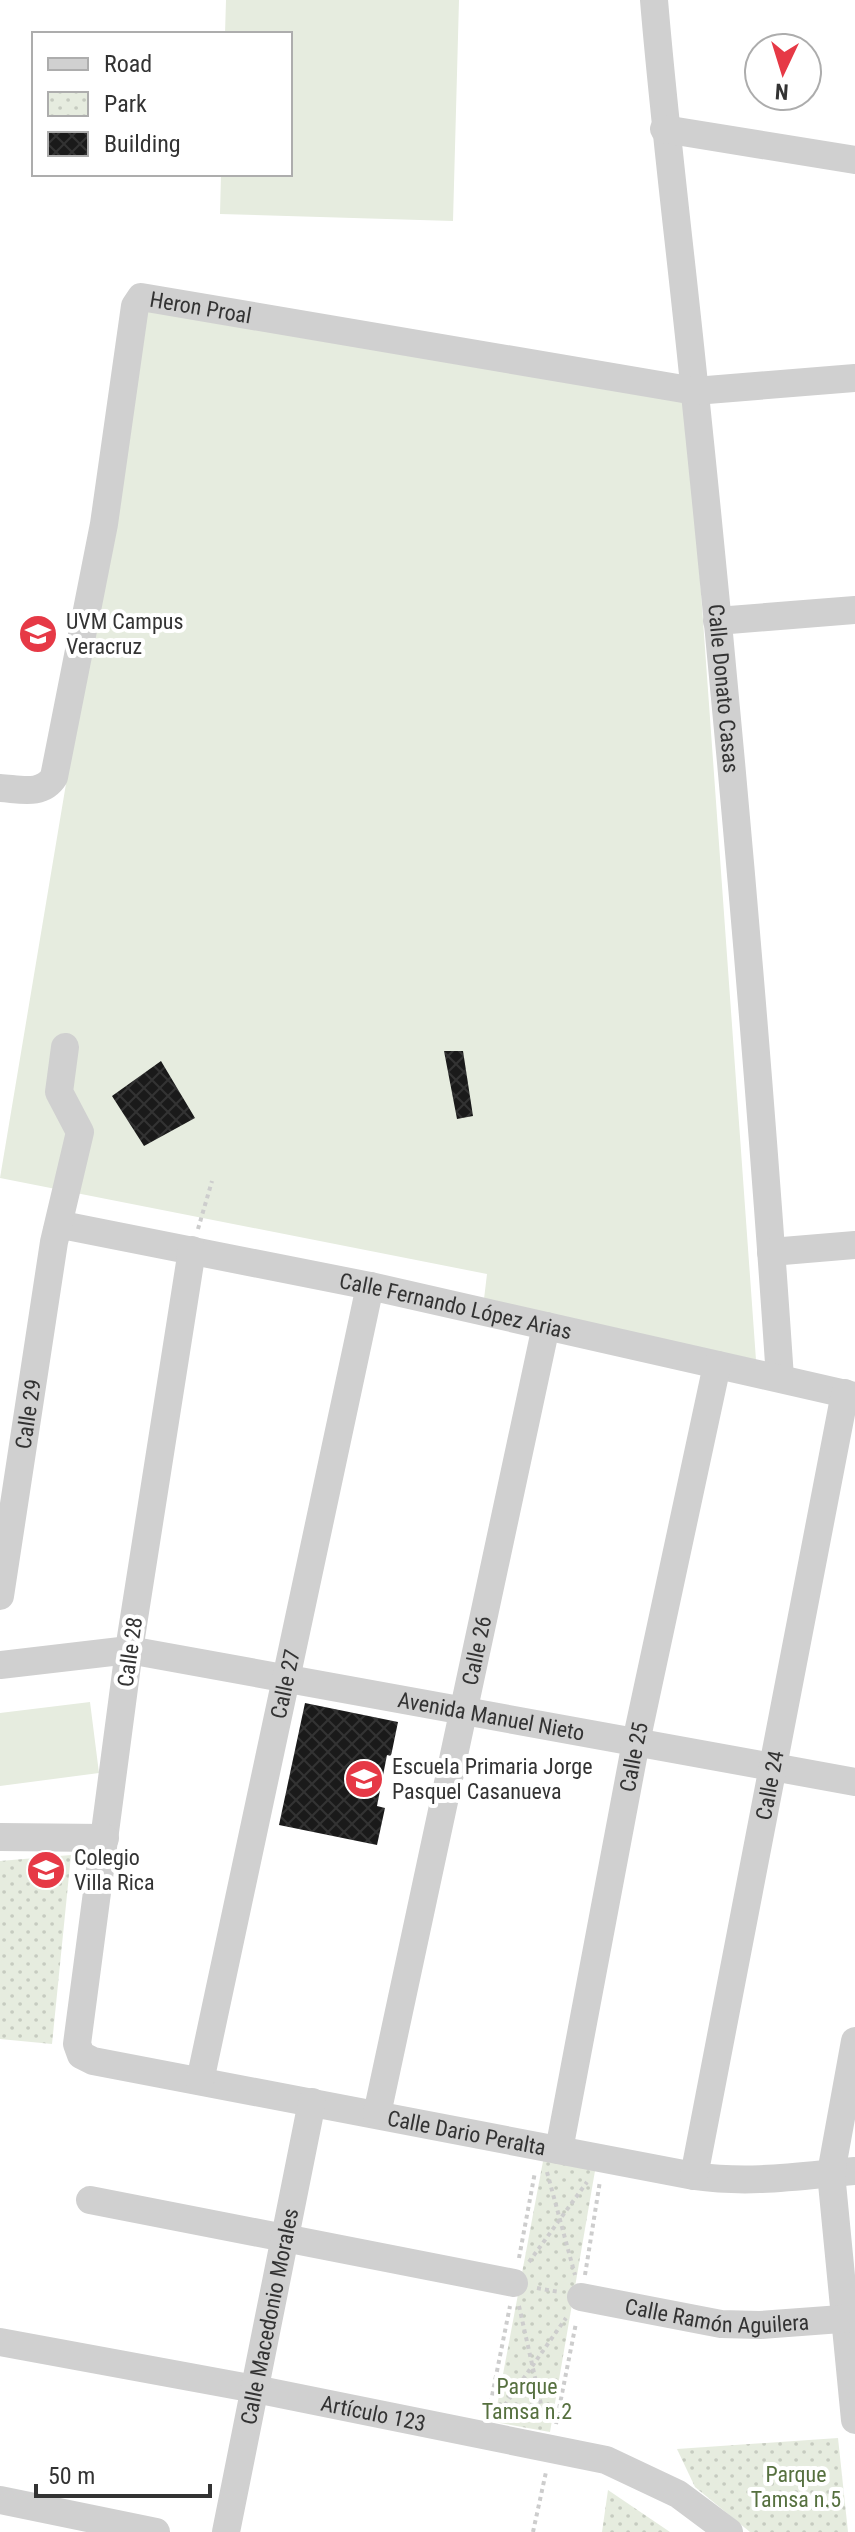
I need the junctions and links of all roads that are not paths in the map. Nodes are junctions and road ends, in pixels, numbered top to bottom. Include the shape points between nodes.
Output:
1 (654, 0) edge
2 (664, 129) junction
3 (855, 160) edge
4 (855, 378) edge
5 (695, 391) junction
6 (855, 610) edge
7 (717, 621) junction
8 (0, 788) edge
9 (65, 1047) dead end
10 (57, 1231) junction
11 (855, 1245) edge
12 (192, 1250) junction
13 (771, 1252) junction
14 (370, 1286) junction
15 (546, 1326) junction
16 (717, 1365) junction
17 (780, 1378) junction
18 (850, 1395) edge
19 (0, 1596) edge
20 (129, 1650) junction
21 (0, 1665) edge
22 (286, 1679) junction
23 (464, 1711) junction
24 (636, 1742) junction
25 (775, 1768) junction
26 (855, 1782) edge
27 (0, 1837) edge
28 (105, 1838) junction
29 (855, 2041) edge
30 (81, 2055) joint
31 (200, 2081) junction
32 (312, 2102) junction
33 (377, 2114) junction
34 (549, 2148) junction
35 (843, 2172) edge
36 (694, 2176) junction
37 (90, 2200) dead end
38 (285, 2239) junction
39 (514, 2283) road end
40 (581, 2297) road end
41 (850, 2319) edge
42 (0, 2342) edge
43 (255, 2389) junction
44 (855, 2420) edge
45 (0, 2500) edge
46 (156, 2532) edge
47 (226, 2532) edge
48 (729, 2532) edge

1 - 2 street, Calle Donato Casas
2 - 3 street
2 - 5 street, Calle Donato Casas
4 - 5 street
5 - 7 street, Calle Donato Casas
5 - 8 street, Heron Proal via 141,297 135,306 104,524 54,777 44,788
6 - 7 street
7 - 13 street, Calle Donato Casas
9 - 10 street, Calle 29 via 59,1092 80,1132
10 - 12 street, Calle Fernando López Arias via 67,1226
10 - 19 street, Calle 29
11 - 13 street
12 - 14 street, Calle Fernando López Arias
12 - 20 street, Calle 28
13 - 17 street, Calle Donato Casas
14 - 15 street, Calle Fernando López Arias
14 - 22 street, Calle 27
15 - 16 street, Calle Fernando López Arias
15 - 23 street, Calle 26
16 - 17 street, Calle Fernando López Arias
16 - 24 street, Calle 25
17 - 18 street, Calle Fernando López Arias
18 - 25 street, Calle 24
20 - 21 street, Avenida Manuel Nieto
20 - 22 street, Avenida Manuel Nieto
20 - 28 street, Calle 28
22 - 23 street, Avenida Manuel Nieto
22 - 31 street, Calle 27
23 - 24 street, Avenida Manuel Nieto
23 - 33 street, Calle 26
24 - 25 street, Avenida Manuel Nieto
24 - 34 street, Calle 25
25 - 26 street, Avenida Manuel Nieto
25 - 36 street, Calle 24
27 - 28 street
28 - 30 street, Calle 28 via 77,2044
29 - 35 street
30 - 31 street, Calle Dario Peralta
31 - 32 street, Calle Dario Peralta
32 - 33 street, Calle Dario Peralta
32 - 38 street, Calle Macedonio Morales
33 - 34 street, Calle Dario Peralta
34 - 36 street, Calle Dario Peralta
35 - 36 street, Calle Dario Peralta via 782,2180
35 - 41 street
37 - 38 street
38 - 39 street
38 - 43 street, Calle Macedonio Morales
40 - 41 street, Calle Ramón Aguilera via 721,2324
41 - 44 street
42 - 43 street, Artículo 123
43 - 47 street, Calle Macedonio Morales
43 - 48 street, Artículo 123 via 606,2460 678,2494
45 - 46 street

